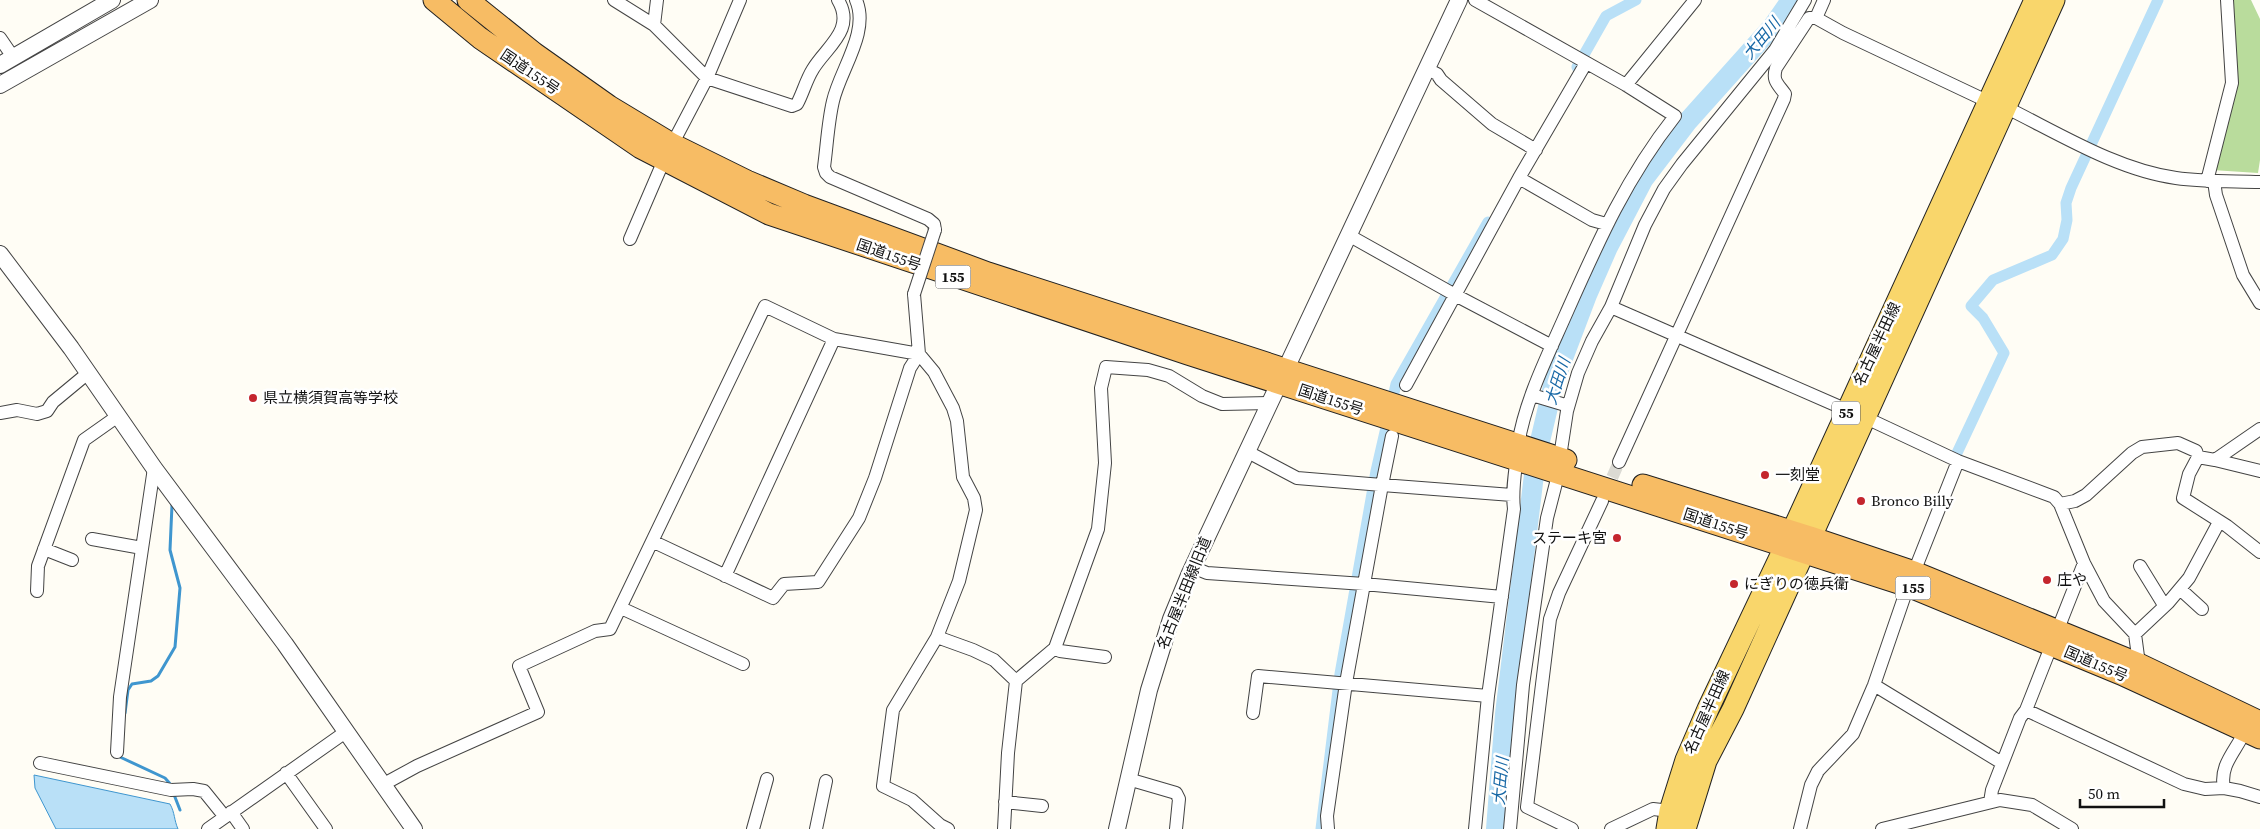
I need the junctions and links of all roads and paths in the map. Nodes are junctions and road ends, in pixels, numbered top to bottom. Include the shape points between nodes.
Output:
1 (112, 0) edge
2 (150, 0) edge
3 (434, 0) edge
4 (468, 0) edge
5 (614, 0) edge
6 (657, 0) edge
7 (740, 0) edge
8 (838, 0) edge
9 (856, 0) edge
10 (1459, 0) edge
11 (1476, 0) edge
12 (1695, 0) edge
13 (1804, 0) edge
14 (1824, 0) edge
15 (2035, 0) edge
16 (2054, 0) edge
17 (2227, 0) edge
18 (1816, 18) junction
19 (654, 25) junction
20 (0, 38) edge
21 (6, 61) edge
22 (1586, 63) junction
23 (1427, 69) junction
24 (707, 78) junction
25 (0, 85) edge
26 (1626, 85) junction
27 (1997, 104) junction
28 (1536, 150) junction
29 (668, 152) junction
30 (1519, 178) junction
31 (2210, 181) junction
32 (2260, 182) edge
33 (1606, 224) junction
34 (1350, 236) junction
35 (630, 239) dead end
36 (0, 254) edge
37 (1457, 296) junction
38 (2260, 302) edge
39 (1611, 307) junction
40 (1675, 336) junction
41 (834, 339) junction
42 (1552, 346) junction
43 (919, 354) junction
44 (88, 373) junction
45 (1282, 376) junction
46 (1406, 385) dead end
47 (1534, 395) junction
48 (1269, 404) junction
49 (1562, 404) dead end
50 (0, 413) edge
51 (1856, 414) junction
52 (118, 416) junction
53 (2260, 429) edge
54 (1392, 436) dead end
55 (1246, 451) junction
56 (1517, 455) junction
57 (2198, 457) junction
58 (2215, 460) junction
59 (1958, 461) junction
60 (1619, 462) tunnel mouth
61 (1557, 465) junction
62 (154, 468) junction
63 (2260, 471) edge
64 (1382, 485) junction
65 (1512, 495) junction
66 (1602, 501) tunnel mouth
67 (2060, 504) junction
68 (2219, 522) junction
69 (92, 539) dead end
70 (654, 542) junction
71 (1798, 542) junction
72 (142, 548) junction
73 (44, 549) junction
74 (2260, 552) edge
75 (72, 560) dead end
76 (2084, 563) junction
77 (2140, 566) dead end
78 (1192, 567) junction
79 (724, 576) junction
80 (1911, 579) junction
81 (1364, 584) junction
82 (2180, 589) junction
83 (37, 591) dead end
84 (1502, 597) junction
85 (2164, 605) junction
86 (621, 608) junction
87 (2202, 609) dead end
88 (2134, 634) junction
89 (936, 637) junction
90 (2055, 638) junction
91 (1055, 648) junction
92 (1104, 657) dead end
93 (742, 664) dead end
94 (2139, 664) junction
95 (1016, 681) junction
96 (1346, 683) junction
97 (1874, 685) junction
98 (1488, 696) junction
99 (2026, 710) junction
100 (1253, 713) dead end
101 (2255, 730) edge
102 (347, 731) junction
103 (117, 752) dead end
104 (2002, 762) junction
105 (40, 763) dead end
106 (286, 773) junction
107 (767, 779) dead end
108 (1128, 779) junction
109 (826, 781) dead end
110 (384, 784) junction
111 (2224, 788) junction
112 (2260, 797) edge
113 (1005, 802) junction
114 (1990, 802) junction
115 (1042, 806) dead end
116 (228, 814) junction
117 (1668, 820) edge
118 (208, 829) edge
119 (243, 829) edge
120 (326, 829) edge
121 (414, 829) edge
122 (753, 829) edge
123 (816, 829) edge
124 (948, 829) edge
125 (1004, 829) edge
126 (1117, 829) edge
127 (1176, 829) edge
128 (1328, 829) edge
129 (1475, 829) edge
130 (1510, 829) edge
131 (1572, 829) edge
132 (1611, 829) edge
133 (1684, 829) edge
134 (1800, 829) edge
135 (1882, 829) edge
136 (2072, 829) edge

1 - 21 street
2 - 25 street
3 - 29 highway, 国道155号 / 155 via 480,38 641,148
4 - 29 highway, 国道155号 / 155
5 - 19 street
6 - 19 street
7 - 24 street
8 - 24 street via 843,12 841,30 832,47 812,70 797,104 786,105
9 - 43 street, bridge via 860,9 858,26 853,52 833,101 824,167 830,177 934,224 935,230 914,294
10 - 23 street, 名古屋半田線旧道
11 - 22 street
12 - 26 street
13 - 39 street via 1775,50 1664,189 1645,224
14 - 18 street
15 - 27 main road, 名古屋半田線 / 55
16 - 27 main road, 名古屋半田線 / 55
17 - 31 street via 2232,83
18 - 27 street
18 - 40 street via 1809,18 1776,68 1773,76 1785,94 1784,99
19 - 24 street
20 - 21 street
22 - 26 street
22 - 28 street
23 - 28 street via 1437,74 1492,124
23 - 34 street, 名古屋半田線旧道
24 - 29 street
26 - 33 street via 1675,116 1625,188
27 - 31 street via 2113,160 2148,172
27 - 51 main road, 名古屋半田線 / 55
28 - 30 street
29 - 35 street
29 - 45 highway, 国道155号 / 155 via 870,231
30 - 33 street via 1592,220
30 - 37 street
31 - 32 street
31 - 38 street via 2243,275
33 - 42 street
34 - 37 street
34 - 45 street, 名古屋半田線旧道
36 - 44 street
37 - 42 street
37 - 46 street
39 - 40 street
39 - 61 street via 1578,373
40 - 51 street
40 - 60 street
41 - 43 street
41 - 70 street via 765,306
41 - 79 street
42 - 47 street
43 - 79 street via 910,368 859,518 818,582 784,584 774,598
43 - 89 street via 934,372 953,408 963,477 974,498 976,510 959,581
44 - 50 street via 53,402 48,411 37,414 17,410
44 - 52 street
45 - 48 street, 名古屋半田線旧道
45 - 56 highway, 国道155号 / 155
47 - 49 street
47 - 56 street
48 - 55 street, 名古屋半田線旧道
48 - 91 street via 1222,404 1168,376 1148,370 1106,367 1100,388 1105,463 1098,529
51 - 59 street
51 - 71 main road, 名古屋半田線 / 55
52 - 62 street
52 - 73 street via 84,440
53 - 58 street
54 - 64 street
55 - 64 street via 1296,478
55 - 78 street, 名古屋半田線旧道
56 - 61 highway, 国道155号 / 155
56 - 65 street
57 - 58 street
57 - 67 street via 2196,451 2182,444 2142,447 2086,495
57 - 68 street via 2189,474 2184,498
58 - 63 street
59 - 67 street via 2040,490
59 - 80 street
61 - 71 highway, 国道155号 / 155
61 - 130 street via 1523,685
62 - 72 street
62 - 102 street
64 - 65 street
64 - 81 street
65 - 84 street via 1514,509
66 - 131 street via 1550,619 1527,808
67 - 76 street
68 - 74 street
68 - 82 street
69 - 72 street
70 - 79 street
70 - 86 street
71 - 80 highway, 国道155号 / 155
71 - 117 main road, 名古屋半田線 / 55 via 1708,709 1686,760
71 - 133 main road, 名古屋半田線 / 55 via 1733,709 1706,761
72 - 103 street via 120,696
73 - 75 street
73 - 83 street via 38,566
76 - 88 street via 2104,601
76 - 90 street
77 - 85 street
78 - 81 street via 1207,573
78 - 108 street, 名古屋半田線旧道 via 1151,681
80 - 90 highway, 国道155号 / 155
80 - 97 street
81 - 84 street
81 - 96 street
82 - 85 street
82 - 87 street
84 - 98 street
85 - 88 street
86 - 93 street
86 - 110 street via 610,629 595,631 519,666 538,712
88 - 94 street
89 - 95 street via 994,660
89 - 124 street via 893,710 883,786 912,800
90 - 94 highway, 国道155号 / 155
90 - 99 street
90 - 101 highway, 国道155号 / 155 via 2122,674
91 - 92 street
91 - 95 street
94 - 101 highway, 国道155号 / 155
95 - 113 street
96 - 98 street
96 - 100 street via 1258,676
96 - 128 street via 1327,816
97 - 104 street
97 - 134 street via 1853,734 1818,771 1811,785
98 - 129 street
99 - 104 street
99 - 111 street via 2184,784 2205,789
101 - 111 street via 2225,765
102 - 106 street
102 - 110 street
104 - 114 street
105 - 116 street via 171,790 204,791
106 - 116 street
106 - 120 street
107 - 122 street
108 - 126 street, 名古屋半田線旧道
108 - 127 street via 1176,793 1179,799
109 - 123 street
110 - 121 street
111 - 112 street
113 - 115 street
113 - 125 street
114 - 135 street
114 - 136 street via 2015,801 2032,805
116 - 118 street
116 - 119 street
117 - 132 street via 1653,809

